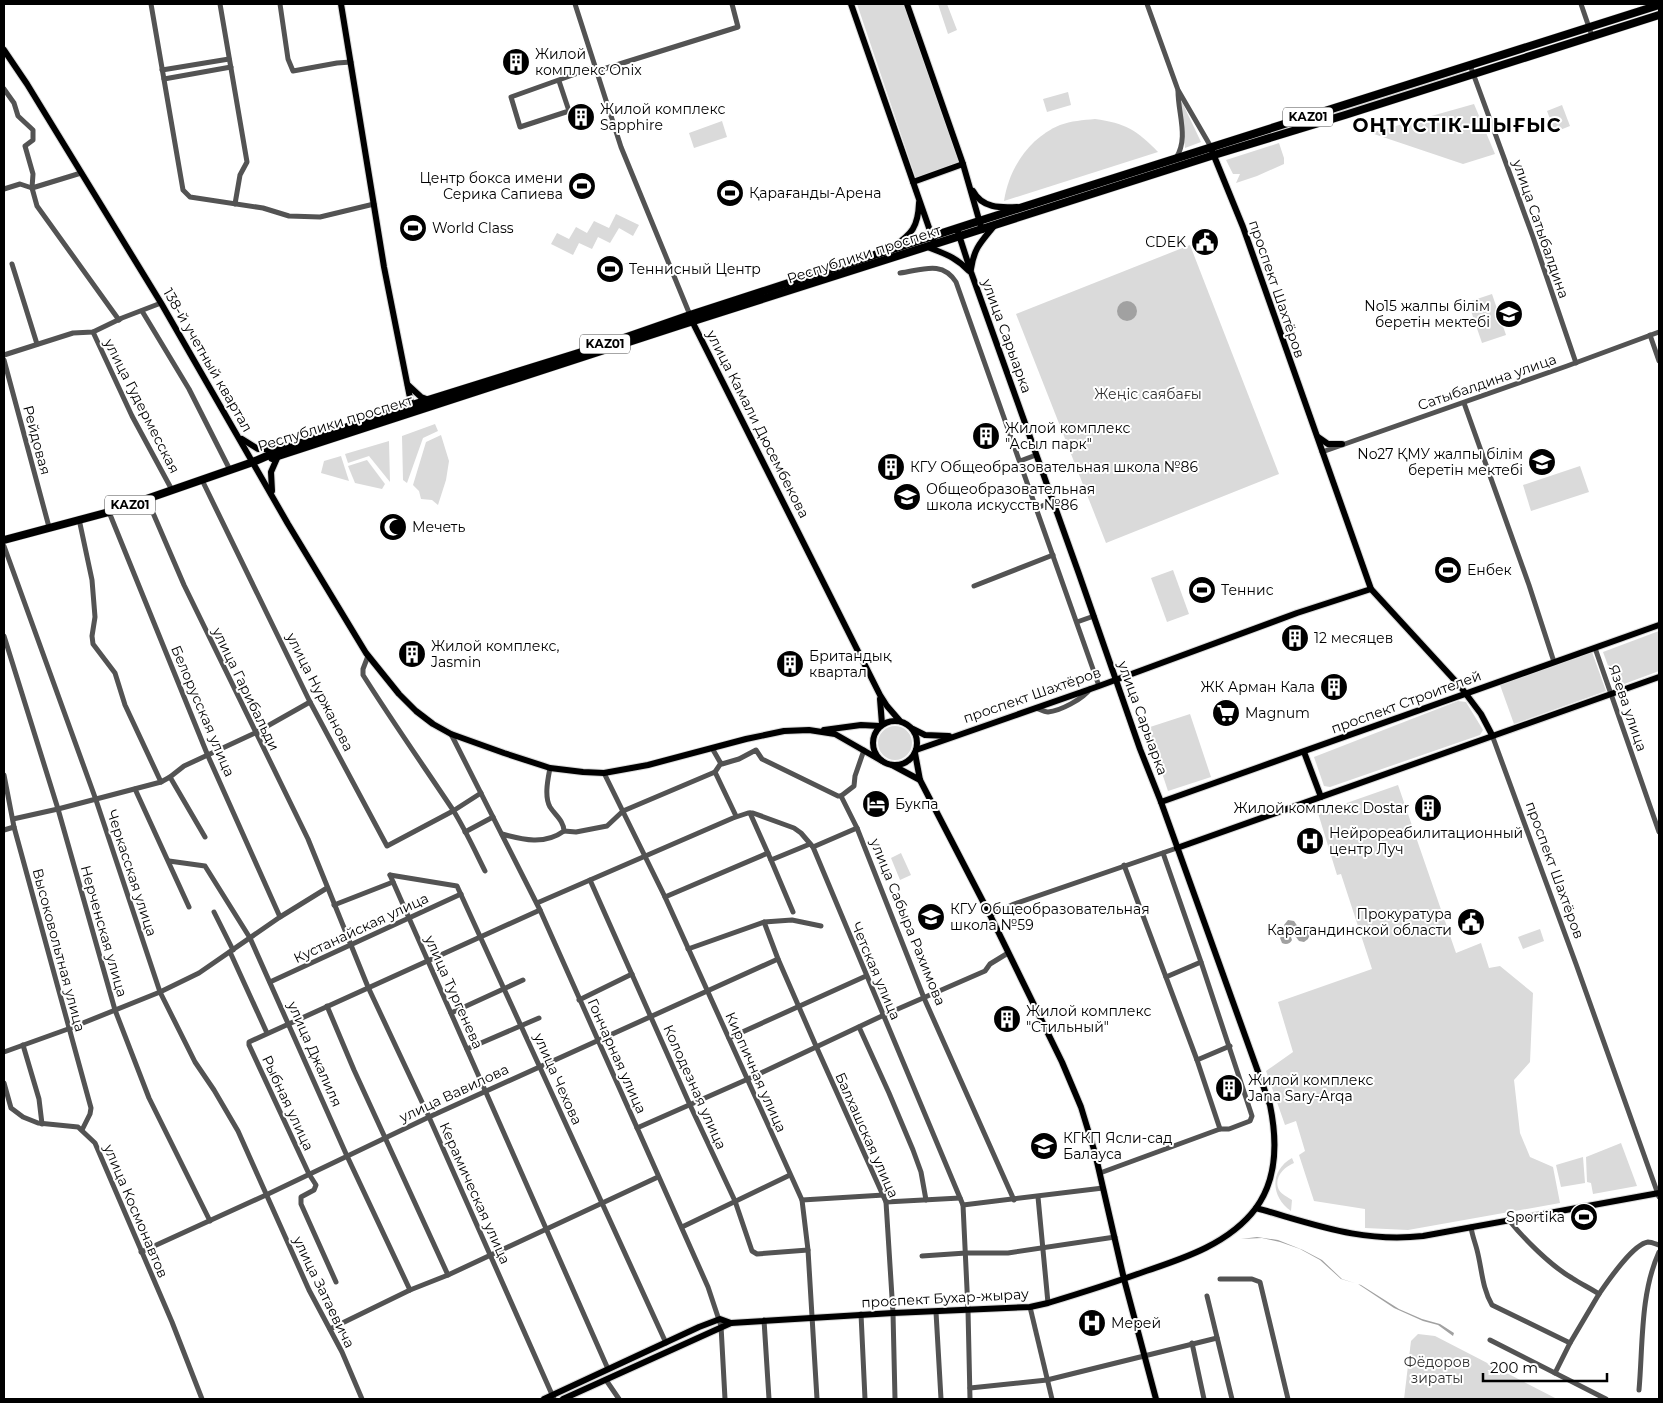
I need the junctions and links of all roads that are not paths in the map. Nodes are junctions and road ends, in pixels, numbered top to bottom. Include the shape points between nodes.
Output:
1 (151, 4) edge
2 (220, 4) edge
3 (280, 4) edge
4 (341, 4) edge
5 (576, 4) edge
6 (732, 4) edge
7 (851, 4) edge
8 (907, 4) edge
9 (1147, 4) edge
10 (1581, 4) edge
11 (1659, 5) edge
12 (1659, 15) edge
13 (1589, 28) junction
14 (1592, 36) junction
15 (4, 50) edge
16 (229, 59) junction
17 (351, 62) junction
18 (1470, 66) junction
19 (231, 67) junction
20 (596, 69) junction
21 (162, 70) junction
22 (1473, 74) junction
23 (164, 79) junction
24 (559, 81) junction
25 (4, 89) edge
26 (1178, 90) junction
27 (1212, 151) junction
28 (1176, 159) junction
29 (964, 168) junction
30 (81, 173) junction
31 (913, 182) junction
32 (32, 188) junction
33 (4, 189) edge
34 (919, 200) junction
35 (235, 204) junction
36 (374, 204) junction
37 (1028, 205) junction
38 (980, 221) junction
39 (994, 226) junction
40 (958, 228) junction
41 (982, 230) junction
42 (960, 237) junction
43 (932, 243) junction
44 (887, 251) junction
45 (12, 264) dead end
46 (971, 272) junction
47 (900, 273) dead end
48 (161, 303) junction
49 (142, 311) junction
50 (691, 318) junction
51 (119, 320) junction
52 (93, 332) junction
53 (1659, 332) edge
54 (1650, 335) junction
55 (37, 344) junction
56 (4, 355) edge
57 (4, 360) edge
58 (1659, 361) edge
59 (1576, 363) junction
60 (407, 384) junction
61 (429, 400) junction
62 (1464, 403) junction
63 (403, 408) junction
64 (412, 409) junction
65 (237, 433) junction
66 (1316, 434) junction
67 (1342, 444) junction
68 (283, 449) junction
69 (1322, 452) junction
70 (1036, 455) junction
71 (278, 456) junction
72 (1020, 461) junction
73 (253, 462) junction
74 (230, 470) junction
75 (202, 480) junction
76 (172, 490) junction
77 (147, 499) junction
78 (274, 500) junction
79 (1053, 502) junction
80 (1036, 508) junction
81 (108, 512) junction
82 (79, 519) junction
83 (49, 527) junction
84 (4, 540) edge
85 (4, 546) edge
86 (1053, 555) junction
87 (974, 586) dead end
88 (1371, 588) junction
89 (1094, 616) junction
90 (1077, 622) junction
91 (1659, 626) edge
92 (4, 636) edge
93 (1595, 648) junction
94 (368, 656) junction
95 (1554, 662) junction
96 (1659, 676) edge
97 (1116, 679) junction
98 (1099, 686) junction
99 (1466, 694) junction
100 (1611, 694) junction
101 (880, 696) junction
102 (310, 702) junction
103 (900, 721) junction
104 (881, 725) junction
105 (910, 726) junction
106 (821, 731) junction
107 (255, 733) junction
108 (451, 734) junction
109 (1492, 735) junction
110 (955, 736) junction
111 (712, 748) junction
112 (864, 750) junction
113 (915, 751) junction
114 (1304, 752) junction
115 (208, 756) junction
116 (885, 762) junction
117 (721, 764) junction
118 (550, 768) junction
119 (715, 772) junction
120 (604, 773) junction
121 (4, 775) edge
122 (170, 777) junction
123 (920, 780) junction
124 (161, 782) junction
125 (136, 789) junction
126 (481, 793) junction
127 (841, 796) junction
128 (1321, 797) junction
129 (96, 800) junction
130 (1161, 802) junction
131 (58, 809) junction
132 (453, 811) junction
133 (623, 811) junction
134 (750, 813) junction
135 (493, 816) junction
136 (736, 816) junction
137 (13, 818) junction
138 (14, 827) junction
139 (856, 828) junction
140 (4, 830) edge
141 (564, 831) junction
142 (465, 832) junction
143 (1659, 832) edge
144 (502, 834) junction
145 (205, 837) dead end
146 (811, 845) junction
147 (1178, 848) junction
148 (768, 853) junction
149 (1163, 853) junction
150 (645, 856) junction
151 (771, 860) junction
152 (169, 861) junction
153 (1124, 866) junction
154 (485, 871) dead end
155 (590, 880) junction
156 (393, 882) junction
157 (326, 888) junction
158 (461, 894) junction
159 (665, 897) junction
160 (537, 903) junction
161 (334, 905) junction
162 (189, 907) dead end
163 (540, 910) junction
164 (214, 912) dead end
165 (793, 912) dead end
166 (990, 915) junction
167 (280, 917) junction
168 (409, 918) junction
169 (764, 922) junction
170 (821, 926) dead end
171 (480, 936) junction
172 (250, 938) junction
173 (350, 944) junction
174 (688, 949) junction
175 (231, 951) junction
176 (1008, 953) junction
177 (778, 959) junction
178 (427, 960) junction
179 (1201, 962) junction
180 (632, 974) junction
181 (866, 976) junction
182 (1166, 977) junction
183 (523, 980) dead end
184 (270, 982) junction
185 (368, 987) junction
186 (504, 989) junction
187 (707, 990) junction
188 (160, 992) junction
189 (924, 998) junction
190 (580, 1000) junction
191 (327, 1006) junction
192 (799, 1006) junction
193 (115, 1010) junction
194 (451, 1013) junction
195 (884, 1015) junction
196 (651, 1016) junction
197 (539, 1018) dead end
198 (289, 1023) junction
199 (522, 1026) junction
200 (859, 1027) junction
201 (68, 1029) junction
202 (267, 1033) junction
203 (729, 1038) junction
204 (597, 1041) junction
205 (23, 1045) junction
206 (816, 1046) junction
207 (1230, 1046) junction
208 (467, 1049) junction
209 (4, 1052) edge
210 (1197, 1060) junction
211 (540, 1066) junction
212 (748, 1079) junction
213 (4, 1084) edge
214 (486, 1091) junction
215 (690, 1105) junction
216 (429, 1117) junction
217 (42, 1124) junction
218 (637, 1128) junction
219 (1220, 1129) junction
220 (82, 1130) junction
221 (386, 1137) junction
222 (347, 1156) junction
223 (1100, 1173) junction
224 (309, 1174) junction
225 (790, 1175) junction
226 (658, 1177) junction
227 (1103, 1188) junction
228 (1659, 1194) edge
229 (266, 1195) junction
230 (884, 1195) junction
231 (1038, 1197) junction
232 (960, 1198) junction
233 (802, 1200) junction
234 (926, 1200) junction
235 (1014, 1200) junction
236 (735, 1201) junction
237 (886, 1202) junction
238 (602, 1203) junction
239 (963, 1205) junction
240 (1256, 1208) junction
241 (1508, 1219) junction
242 (210, 1221) junction
243 (682, 1227) junction
244 (1471, 1227) junction
245 (547, 1228) junction
246 (1115, 1237) junction
247 (1659, 1245) edge
248 (1043, 1248) junction
249 (808, 1250) junction
250 (141, 1252) junction
251 (1659, 1252) edge
252 (966, 1253) junction
253 (490, 1254) junction
254 (922, 1256) dead end
255 (448, 1274) junction
256 (1124, 1279) junction
257 (1220, 1279) dead end
258 (336, 1282) dead end
259 (410, 1290) junction
260 (1599, 1294) junction
261 (1207, 1296) dead end
262 (1048, 1303) junction
263 (1030, 1307) junction
264 (968, 1310) junction
265 (936, 1312) junction
266 (893, 1313) junction
267 (862, 1314) junction
268 (813, 1318) junction
269 (764, 1320) junction
270 (721, 1322) junction
271 (330, 1329) junction
272 (1217, 1338) junction
273 (1490, 1340) dead end
274 (666, 1343) junction
275 (1192, 1343) junction
276 (1570, 1343) junction
277 (1144, 1355) junction
278 (608, 1369) junction
279 (1555, 1373) junction
280 (606, 1380) junction
281 (1047, 1380) junction
282 (970, 1388) junction
283 (1639, 1390) dead end
284 (553, 1397) edge
285 (202, 1399) edge
286 (362, 1399) edge
287 (544, 1399) edge
288 (563, 1399) edge
289 (619, 1399) edge
290 (725, 1399) edge
291 (769, 1399) edge
292 (817, 1399) edge
293 (865, 1399) edge
294 (895, 1399) edge
295 (940, 1399) edge
296 (970, 1399) edge
297 (1052, 1399) edge
298 (1156, 1399) edge
299 (1204, 1399) edge
300 (1232, 1399) edge
301 (1288, 1399) edge
302 (1606, 1399) edge

1 - 21 street
2 - 16 street
3 - 17 street via 293,72
4 - 17 main road
5 - 20 street, улица Камали Дюсембекова
6 - 20 street via 738,28
7 - 31 main road
8 - 29 main road
9 - 26 street, проспект Шахтёров
10 - 13 street
11 - 13 highway, Республики проспект / KАZ01
12 - 14 highway, Республики проспект / KАZ01
13 - 14 street
13 - 18 highway, Республики проспект / KАZ01
14 - 22 highway, Республики проспект / KАZ01
15 - 30 main road, 138-й учетный квартал
16 - 19 street
16 - 21 street
17 - 36 main road
18 - 22 street
18 - 27 highway, Республики проспект / KАZ01
19 - 23 street
19 - 35 street via 247,162 240,175
20 - 24 street
20 - 50 street, улица Камали Дюсембекова via 625,158
21 - 23 street
22 - 27 highway, Республики проспект / KАZ01 via 1345,115
22 - 59 street, улица Сатыбалдина
23 - 35 street via 183,190 190,197
24 - 24 street via 511,97 520,127 569,111
25 - 32 street, улица Гудермесская via 18,116 33,130 33,140 25,146 33,174
26 - 27 street, проспект Шахтёров
26 - 28 street via 1182,144
27 - 28 highway, Республики проспект / KАZ01
27 - 39 highway, Республики проспект / KАZ01
27 - 66 main road, проспект Шахтёров via 1243,227
28 - 37 highway, Республики проспект / KАZ01
29 - 31 main road
29 - 37 main road via 974,193 981,200 1000,208
29 - 38 main road
30 - 32 street
30 - 48 main road, 138-й учетный квартал
31 - 34 main road
32 - 33 street via 20,184
32 - 51 street, улица Гудермесская via 37,206
34 - 43 main road
34 - 44 main road via 917,223 909,237
35 - 36 street via 289,216 320,217
36 - 60 main road
37 - 38 highway, Республики проспект / KАZ01
38 - 40 highway, Республики проспект / KАZ01
38 - 41 main road
39 - 41 highway, Республики проспект / KАZ01
39 - 46 main road via 976,247
40 - 42 main road, улица Сарыарка
40 - 43 highway, Республики проспект / KАZ01
41 - 42 highway, Республики проспект / KАZ01
42 - 43 highway, Республики проспект / KАZ01
42 - 46 main road, улица Сарыарка
43 - 44 highway, Республики проспект / KАZ01
43 - 46 main road
43 - 50 highway, Республики проспект / KАZ01
44 - 50 highway, Республики проспект / KАZ01
45 - 55 street
46 - 70 main road, улица Сарыарка
47 - 72 street via 942,269 950,273 956,282
48 - 49 street
48 - 65 main road, 138-й учетный квартал
49 - 51 street
49 - 74 street via 189,389
50 - 61 highway, Республики проспект / KАZ01
50 - 64 highway, Республики проспект / KАZ01
50 - 101 main road, улица Камали Дюсембекова
51 - 52 street
52 - 55 street via 73,333
52 - 76 street, улица Гудермесская via 132,416
53 - 54 street, Сатыбалдина улица
54 - 58 street
54 - 59 street, Сатыбалдина улица
55 - 56 street
57 - 83 street, Рейдовая
59 - 62 street, Сатыбалдина улица
60 - 61 main road
60 - 63 main road
60 - 64 main road
61 - 64 highway, Республики проспект / KАZ01
62 - 67 street, Сатыбалдина улица
62 - 95 street
63 - 64 highway, Республики проспект / KАZ01
63 - 68 highway, Республики проспект / KАZ01
64 - 71 highway, Республики проспект / KАZ01
65 - 68 main road via 258,449
65 - 73 main road, 138-й учетный квартал
66 - 67 main road via 1323,442
66 - 69 main road, проспект Шахтёров
67 - 69 street, Сатыбалдина улица
68 - 73 highway, Республики проспект / KАZ01
69 - 88 main road, проспект Шахтёров
70 - 72 street
70 - 79 main road, улица Сарыарка
71 - 73 highway, Республики проспект / KАZ01
71 - 78 main road via 271,477
72 - 80 street
73 - 74 highway, KАZ01
73 - 78 main road, 138-й учетный квартал
74 - 75 highway, KАZ01
75 - 76 highway, KАZ01
75 - 102 street, улица Нуржанова
76 - 77 highway, KАZ01
77 - 81 highway, KАZ01
77 - 107 street, улица Гарибальди
78 - 94 main road, 138-й учетный квартал
79 - 80 street
79 - 89 main road, улица Сарыарка
80 - 86 street
81 - 82 highway, KАZ01
81 - 115 street, Белорусская улица
82 - 83 highway, KАZ01
82 - 124 street via 92,580 93,644 115,673 125,705
83 - 84 highway, KАZ01
85 - 129 street, Черкасская улица
86 - 87 street
86 - 90 street
88 - 97 main road, проспект Шахтёров
88 - 99 main road, проспект Шахтёров
89 - 90 street
89 - 97 main road, улица Сарыарка
90 - 98 street
91 - 93 main road, проспект Строителей
92 - 131 street, Нерченская улица
93 - 95 main road, проспект Строителей
93 - 100 street, Язева улица
94 - 108 main road, 138-й учетный квартал via 416,711
94 - 132 street via 363,675
95 - 99 main road, проспект Строителей
96 - 100 main road
97 - 98 main road, проспект Шахтёров
97 - 130 main road, улица Сарыарка
98 - 110 main road, проспект Шахтёров
99 - 109 main road, проспект Шахтёров
99 - 114 main road, проспект Строителей
100 - 109 main road
100 - 143 street, Язева улица
101 - 103 main road
101 - 104 main road
102 - 107 street
102 - 132 street, улица Нуржанова via 387,846
103 - 104 main road
103 - 105 main road
104 - 106 main road
104 - 116 main road via 875,733 873,745 877,756
105 - 110 main road via 925,735
105 - 113 main road via 916,737
106 - 111 main road via 784,731
106 - 112 main road via 835,734
107 - 115 street
107 - 157 street, улица Гарибальди via 308,839
108 - 118 main road
108 - 126 street, Гончарная улица
109 - 128 main road
109 - 228 street, проспект Шахтёров
110 - 113 main road, проспект Шахтёров
111 - 117 street
111 - 120 main road via 648,766
112 - 116 main road
112 - 127 street via 854,786
113 - 116 main road via 903,763
113 - 123 main road
114 - 128 main road
114 - 130 main road, проспект Строителей
115 - 122 street via 184,766
115 - 167 street, Белорусская улица
116 - 123 main road
117 - 119 street
117 - 127 street via 756,750 762,759 797,778
118 - 120 main road
118 - 141 street via 547,798 549,806 564,824
119 - 133 street
119 - 136 street
120 - 133 street, Кирпичная улица
121 - 137 street, Высоковольтная улица
122 - 124 street
122 - 145 street
123 - 166 main road
124 - 125 street
125 - 129 street
125 - 152 street
126 - 132 street, улица Нуржанова
126 - 135 street, Гончарная улица
127 - 139 street, улица Сабыра Рахимова
128 - 147 main road
129 - 131 street
129 - 188 street, Черкасская улица
130 - 147 main road, улица Сарыарка
131 - 137 street
131 - 193 street, Нерченская улица
132 - 142 street
133 - 141 street via 607,826
133 - 150 street, Кирпичная улица
134 - 136 street
134 - 146 street, Четская улица via 794,828
134 - 148 street
135 - 142 street
135 - 144 street, Гончарная улица
136 - 150 street
137 - 138 street, Высоковольтная улица
138 - 140 street
138 - 201 street, Высоковольтная улица
139 - 146 street
139 - 189 street, улица Сабыра Рахимова
141 - 144 street via 536,841
142 - 154 street
144 - 160 street, Гончарная улица
146 - 151 street
146 - 181 street, Четская улица
147 - 149 street
147 - 240 main road, улица Сарыарка via 1270,1105 1275,1128 1274,1156 1267,1187
148 - 151 street
148 - 159 street
149 - 153 street
149 - 179 street
150 - 155 street
150 - 159 street, Кирпичная улица
151 - 165 street
152 - 162 street
152 - 172 street, улица Джалиля via 206,866
153 - 166 street
153 - 182 street
155 - 160 street
155 - 180 street, Колодезная улица
156 - 158 street, улица Тургенева via 390,875 457,886
156 - 161 street
156 - 168 street, улица Тургенева
157 - 161 street, Керамическая улица
157 - 167 street
158 - 168 street, Кустанайская улица
158 - 171 street, улица Чехова
159 - 174 street, Кирпичная улица
160 - 163 street, Гончарная улица
161 - 173 street, Керамическая улица
163 - 171 street
163 - 190 street, Гончарная улица
164 - 175 street
166 - 176 main road
167 - 172 street
168 - 173 street, Кустанайская улица
168 - 178 street, улица Тургенева
169 - 170 street via 792,920
169 - 174 street
169 - 177 street, Балхашская улица
171 - 178 street
171 - 186 street, улица Чехова
172 - 175 street
172 - 184 street, улица Джалиля
173 - 184 street, Кустанайская улица
173 - 185 street, Керамическая улица
174 - 187 street, Кирпичная улица
175 - 188 street via 199,973
175 - 202 street
176 - 189 street via 985,971
176 - 223 main road via 1081,1107
177 - 187 street, улица Вавилова
177 - 192 street, Балхашская улица
178 - 185 street
178 - 194 street, улица Тургенева
179 - 182 street
179 - 207 street
180 - 190 street
180 - 196 street, Колодезная улица
181 - 192 street
181 - 195 street, Четская улица
182 - 210 street
183 - 186 street
184 - 198 street, улица Джалиля
185 - 191 street
185 - 216 street, Керамическая улица
186 - 194 street
186 - 199 street, улица Чехова
187 - 196 street, улица Вавилова
187 - 203 street, Кирпичная улица
188 - 193 street
188 - 229 street, Черкасская улица via 195,1062 238,1131
189 - 195 street
189 - 235 street, улица Сабыра Рахимова
190 - 204 street, Гончарная улица
191 - 198 street
191 - 221 street
192 - 203 street
192 - 206 street, Балхашская улица
193 - 201 street
193 - 242 street, Нерченская улица via 149,1098
194 - 208 street, улица Тургенева
195 - 200 street
195 - 232 street, Четская улица
196 - 204 street, улица Вавилова
196 - 215 street, Колодезная улица
197 - 199 street
198 - 202 street
198 - 222 street, улица Джалиля
199 - 208 street
199 - 211 street, улица Чехова
200 - 206 street
200 - 234 street via 914,1150
201 - 205 street
201 - 220 street, Высоковольтная улица via 91,1108
202 - 224 street, Рыбная улица via 250,1040 249,1045
203 - 212 street, Кирпичная улица
204 - 211 street, улица Вавилова
204 - 218 street, Гончарная улица
205 - 209 street
205 - 217 street via 39,1099
206 - 212 street
206 - 230 street, Балхашская улица
207 - 210 street
207 - 219 street via 1252,1116 1250,1121
208 - 214 street, улица Тургенева
210 - 219 street
211 - 214 street, улица Вавилова
211 - 238 street, улица Чехова
212 - 215 street
212 - 225 street, Кирпичная улица
213 - 217 street via 11,1108
214 - 216 street, улица Вавилова
214 - 245 street, улица Тургенева
215 - 218 street
215 - 236 street, Колодезная улица
216 - 221 street, улица Вавилова
216 - 253 street, Керамическая улица
217 - 220 street
218 - 226 street, Гончарная улица
219 - 223 street
220 - 250 street, улица Космонавтов via 95,1143 103,1158
221 - 222 street, улица Вавилова
221 - 255 street
222 - 224 street, улица Вавилова
222 - 259 street, улица Джалиля
223 - 227 main road
224 - 229 street, улица Вавилова
224 - 258 street via 316,1189 301,1197 301,1204
225 - 233 street, Кирпичная улица
225 - 236 street
226 - 238 street
226 - 243 street, Гончарная улица
227 - 231 street
227 - 246 main road
228 - 241 main road
229 - 242 street, улица Вавилова
229 - 271 street, улица Затаевича
230 - 233 street
230 - 237 street, Балхашская улица
231 - 235 street
231 - 248 street
232 - 234 street
232 - 239 street, Четская улица
233 - 249 street, Кирпичная улица
234 - 237 street
235 - 239 street
236 - 243 street
236 - 249 street, Колодезная улица via 754,1253
237 - 266 street, Балхашская улица
238 - 245 street
238 - 274 street, улица Чехова
239 - 252 street, Четская улица
240 - 244 main road via 1336,1232 1390,1239
240 - 256 main road, проспект Бухар-жырау via 1224,1238 1210,1246
241 - 244 main road
241 - 260 street via 1552,1263
242 - 250 street, улица Вавилова
243 - 270 street, Гончарная улица
244 - 276 street via 1486,1295 1492,1305
245 - 253 street
245 - 278 street, улица Тургенева
246 - 248 street
246 - 256 main road
247 - 260 street via 1649,1242 1640,1245
248 - 252 street via 1008,1253
248 - 262 street
249 - 268 street, Кирпичная улица
250 - 285 street, улица Космонавтов
251 - 283 street via 1645,1313
252 - 254 street
252 - 264 street, Четская улица
253 - 255 street
253 - 284 street, Керамическая улица
255 - 259 street
256 - 262 main road, проспект Бухар-жырау
256 - 277 main road
257 - 301 street via 1252,1278 1260,1282
259 - 271 street
260 - 276 street
261 - 272 street
262 - 263 main road, проспект Бухар-жырау
263 - 264 main road, проспект Бухар-жырау
263 - 281 street
264 - 265 main road, проспект Бухар-жырау
264 - 282 street, Четская улица
265 - 266 main road, проспект Бухар-жырау
265 - 295 street
266 - 267 main road, проспект Бухар-жырау
266 - 294 street, Балхашская улица
267 - 268 main road, проспект Бухар-жырау
267 - 293 street
268 - 269 main road, проспект Бухар-жырау
268 - 292 street, Кирпичная улица
269 - 270 main road, проспект Бухар-жырау
269 - 291 street
270 - 274 main road
270 - 280 main road
270 - 290 street, Гончарная улица
271 - 286 street, улица Затаевича
272 - 275 street
272 - 300 street
273 - 279 street
274 - 278 main road
275 - 277 street
275 - 299 street
276 - 279 street
277 - 281 street
277 - 298 main road
278 - 284 main road
279 - 302 street
280 - 288 main road
280 - 289 street
281 - 282 street
281 - 297 street
282 - 296 street, Четская улица
284 - 287 main road

